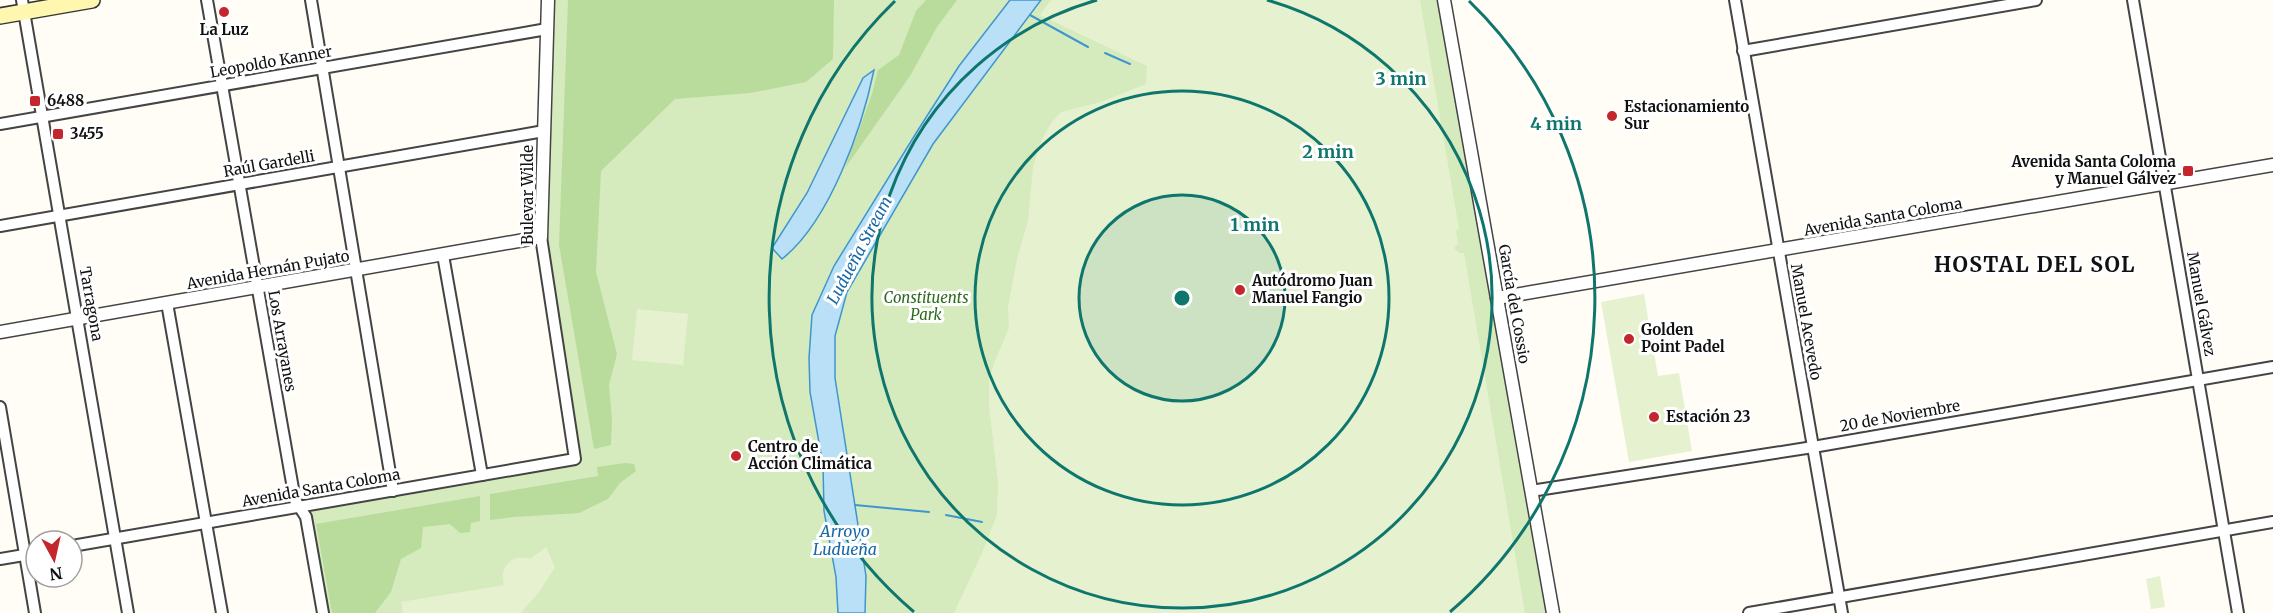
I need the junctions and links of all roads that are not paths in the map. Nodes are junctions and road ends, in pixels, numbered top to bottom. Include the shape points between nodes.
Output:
1 (92, 0) edge
2 (207, 0) edge
3 (311, 0) edge
4 (548, 0) edge
5 (1444, 0) edge
6 (1734, 0) edge
7 (2036, 0) edge
8 (2133, 0) edge
9 (23, 6) edge
10 (0, 16) edge
11 (547, 29) junction
12 (1743, 51) junction
13 (322, 69) junction
14 (223, 86) junction
15 (43, 117) junction
16 (0, 124) edge
17 (544, 131) junction
18 (2273, 165) edge
19 (339, 167) junction
20 (2165, 183) junction
21 (240, 184) junction
22 (60, 215) junction
23 (0, 226) edge
24 (541, 237) junction
25 (1778, 250) junction
26 (443, 255) junction
27 (356, 270) junction
28 (258, 287) junction
29 (1497, 298) junction
30 (167, 303) junction
31 (78, 318) junction
32 (0, 332) edge
33 (2273, 367) edge
34 (2198, 380) junction
35 (0, 407) edge
36 (1813, 447) junction
37 (574, 459) joint
38 (482, 475) junction
39 (393, 491) junction
40 (1532, 491) junction
41 (300, 507) junction
42 (2273, 522) edge
43 (206, 523) junction
44 (26, 529) edge
45 (2224, 531) junction
46 (116, 539) junction
47 (84, 544) edge
48 (24, 554) edge
49 (0, 559) edge
50 (33, 589) edge
51 (1839, 597) junction
52 (35, 613) edge
53 (128, 613) edge
54 (222, 613) edge
55 (323, 613) edge
56 (1553, 613) edge
57 (1749, 613) edge
58 (1842, 613) edge
59 (2238, 613) edge

1 - 9 main road
2 - 14 street, Los Arrayanes
3 - 13 street
4 - 11 street, Bulevar Wilde
5 - 29 street, García del Cossio
6 - 12 street, Manuel Acevedo
7 - 12 street
8 - 20 street, Manuel Gálvez
9 - 10 main road
9 - 15 street, Tarragona
11 - 13 street, Leopoldo Kanner
11 - 17 street, Bulevar Wilde
12 - 25 street, Manuel Acevedo
13 - 14 street, Leopoldo Kanner
13 - 19 street
14 - 15 street, Leopoldo Kanner
14 - 21 street, Los Arrayanes
15 - 16 street, Leopoldo Kanner
15 - 22 street, Tarragona
17 - 19 street, Raúl Gardelli
17 - 24 street, Bulevar Wilde
18 - 20 street, Avenida Santa Coloma
19 - 21 street, Raúl Gardelli
19 - 27 street
20 - 25 street, Avenida Santa Coloma
20 - 34 street, Manuel Gálvez
21 - 22 street, Raúl Gardelli
21 - 28 street, Los Arrayanes
22 - 23 street, Raúl Gardelli
22 - 31 street, Tarragona
24 - 26 street, Avenida Hernán Pujato
24 - 37 street, Bulevar Wilde
25 - 29 street, Avenida Santa Coloma
25 - 36 street, Manuel Acevedo
26 - 27 street, Avenida Hernán Pujato
26 - 38 street
27 - 28 street, Avenida Hernán Pujato
27 - 39 street
28 - 30 street, Avenida Hernán Pujato
28 - 41 street, Los Arrayanes via 295,500
29 - 40 street, García del Cossio
30 - 31 street, Avenida Hernán Pujato
30 - 43 street
31 - 32 street, Avenida Hernán Pujato
31 - 46 street, Tarragona
33 - 34 street, 20 de Noviembre
34 - 36 street, 20 de Noviembre
34 - 45 street, Manuel Gálvez
35 - 44 street
36 - 40 street, 20 de Noviembre
36 - 51 street, Manuel Acevedo
37 - 38 street, Avenida Santa Coloma
38 - 39 street, Avenida Santa Coloma
39 - 41 street, Avenida Santa Coloma
40 - 56 street, García del Cossio
41 - 43 street, Avenida Santa Coloma
41 - 55 street, Los Arrayanes via 306,517
42 - 45 street
43 - 46 street, Avenida Santa Coloma
43 - 54 street
45 - 51 street
45 - 59 street, Manuel Gálvez
46 - 47 street, Avenida Santa Coloma
46 - 53 street, Tarragona
48 - 49 street
50 - 52 street
51 - 57 street
51 - 58 street, Manuel Acevedo

